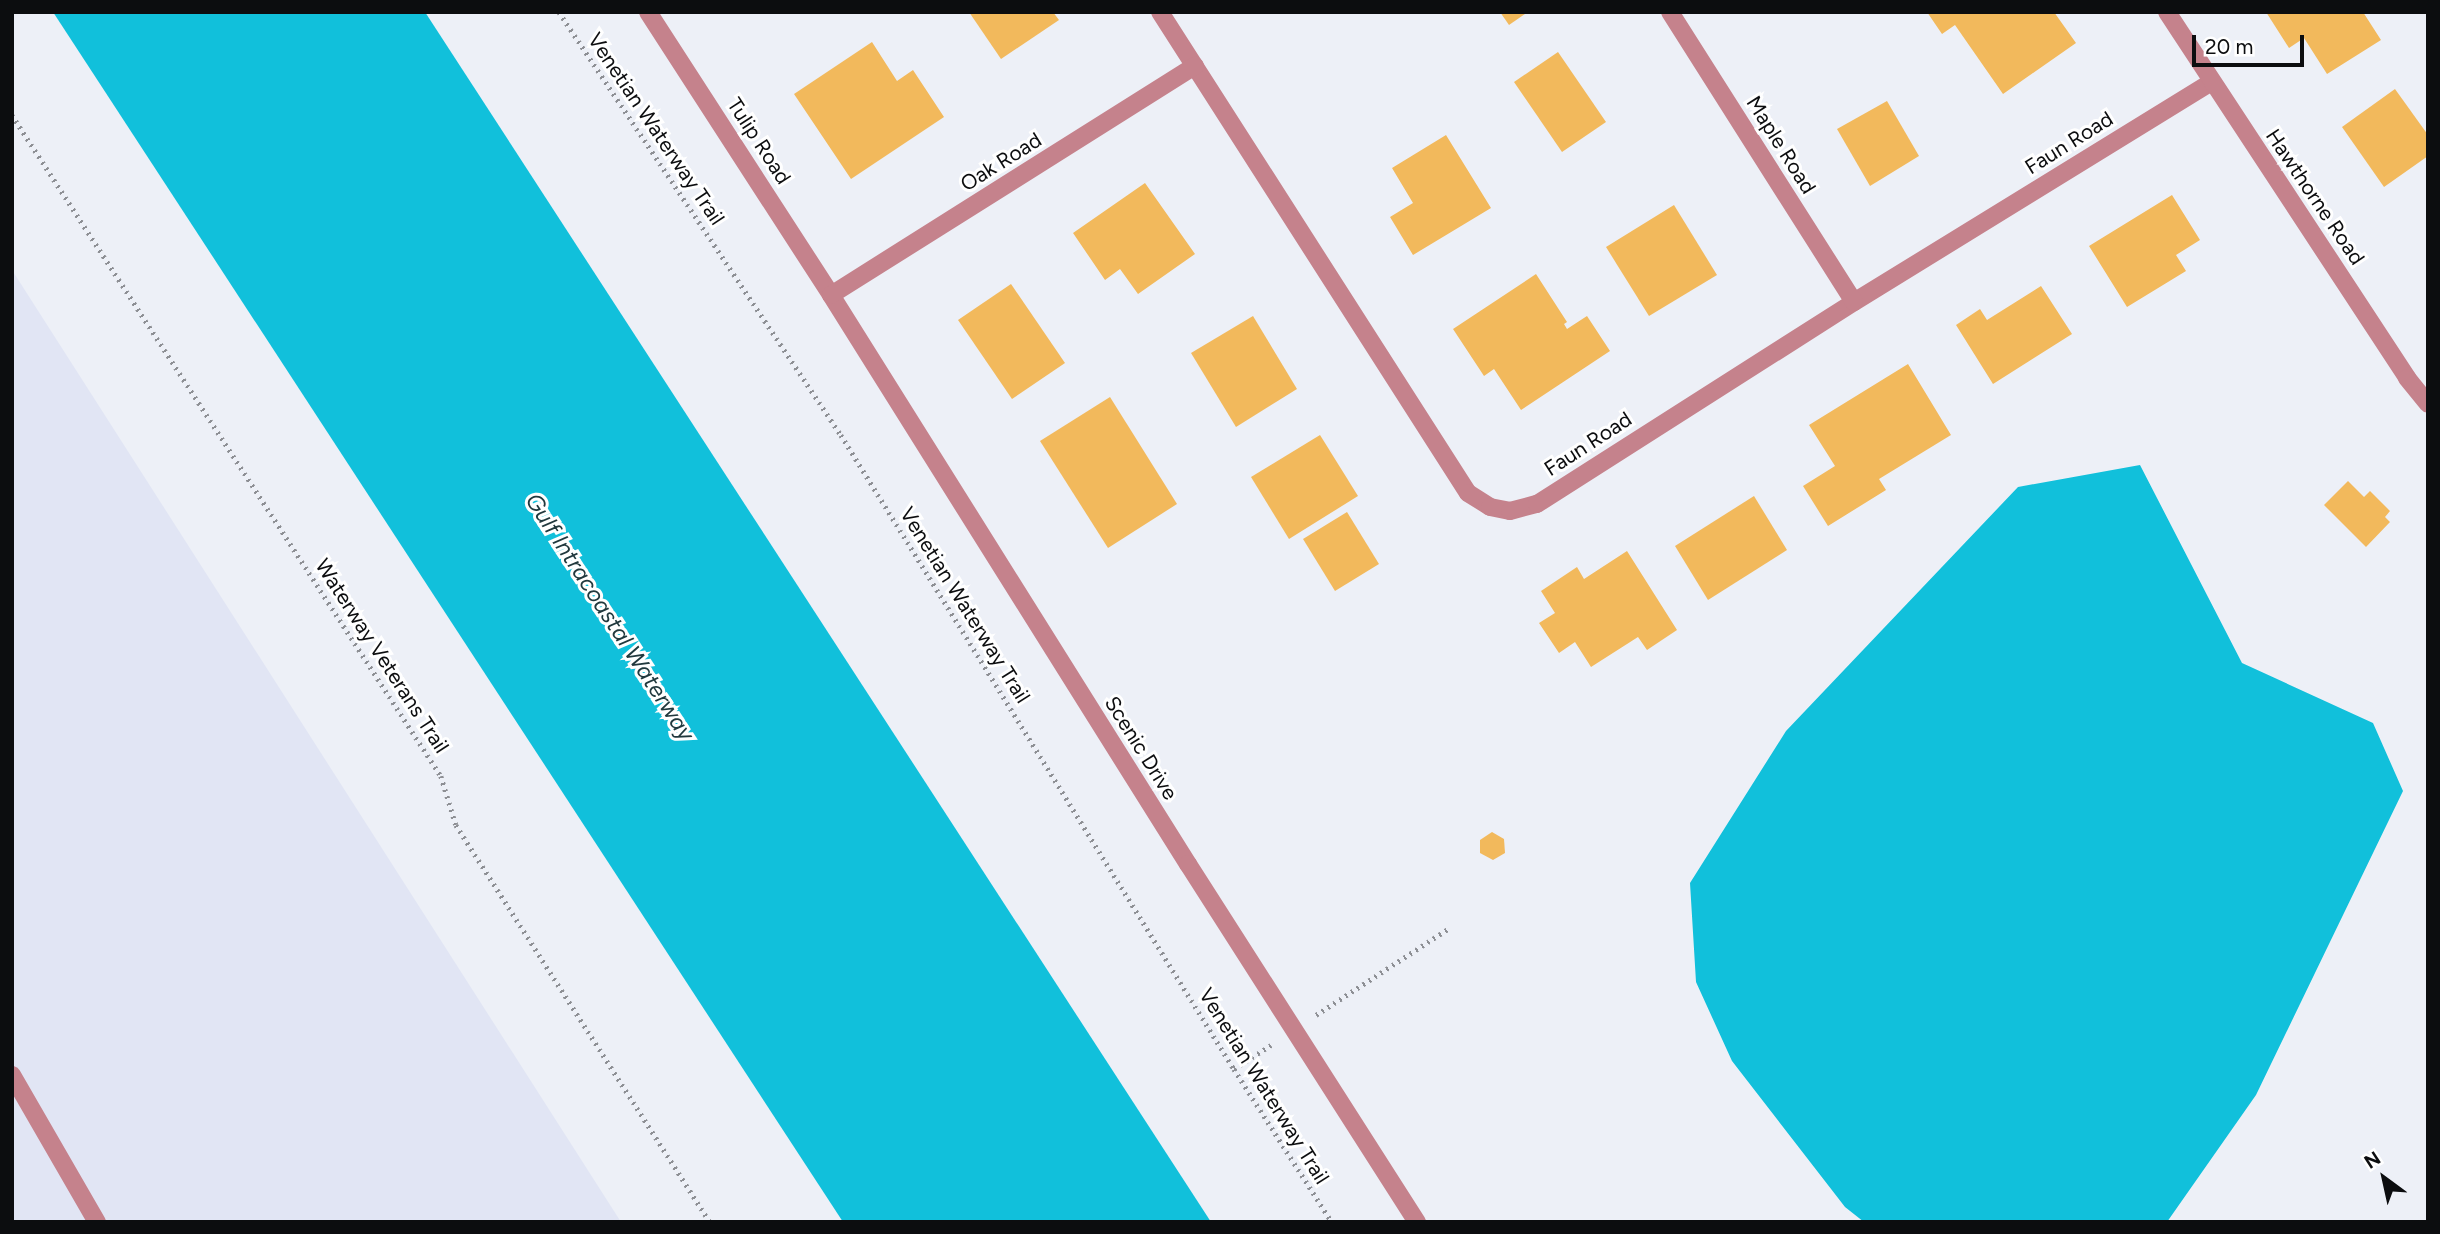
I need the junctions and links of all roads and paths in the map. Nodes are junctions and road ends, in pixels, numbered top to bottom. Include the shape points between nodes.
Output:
1 (559, 12) edge
2 (648, 12) edge
3 (1160, 12) edge
4 (1670, 12) edge
5 (2167, 12) edge
6 (1195, 66) junction
7 (2211, 82) junction
8 (12, 115) edge
9 (831, 295) junction
10 (1854, 302) junction
11 (2428, 404) edge
12 (1448, 929) dead end
13 (1293, 1030) junction
14 (1234, 1069) junction
15 (12, 1075) edge
16 (97, 1222) edge
17 (710, 1222) edge
18 (1332, 1222) edge
19 (1417, 1222) edge

1 - 14 path, Venetian Waterway Trail via 841,435
2 - 9 street, Tulip Road
3 - 6 street, Faun Road
4 - 10 street, Maple Road
5 - 7 street, Hawthorne Road
6 - 9 street, Oak Road
6 - 10 street, Faun Road via 1468,493 1490,507 1510,511 1537,504
7 - 10 street, Faun Road
7 - 11 street, Hawthorne Road
8 - 17 path, Waterway Veterans Trail via 441,776 456,825
9 - 13 street, Scenic Drive
12 - 13 path
13 - 14 path
13 - 19 street, Scenic Drive
14 - 18 path, Venetian Waterway Trail
15 - 16 street

